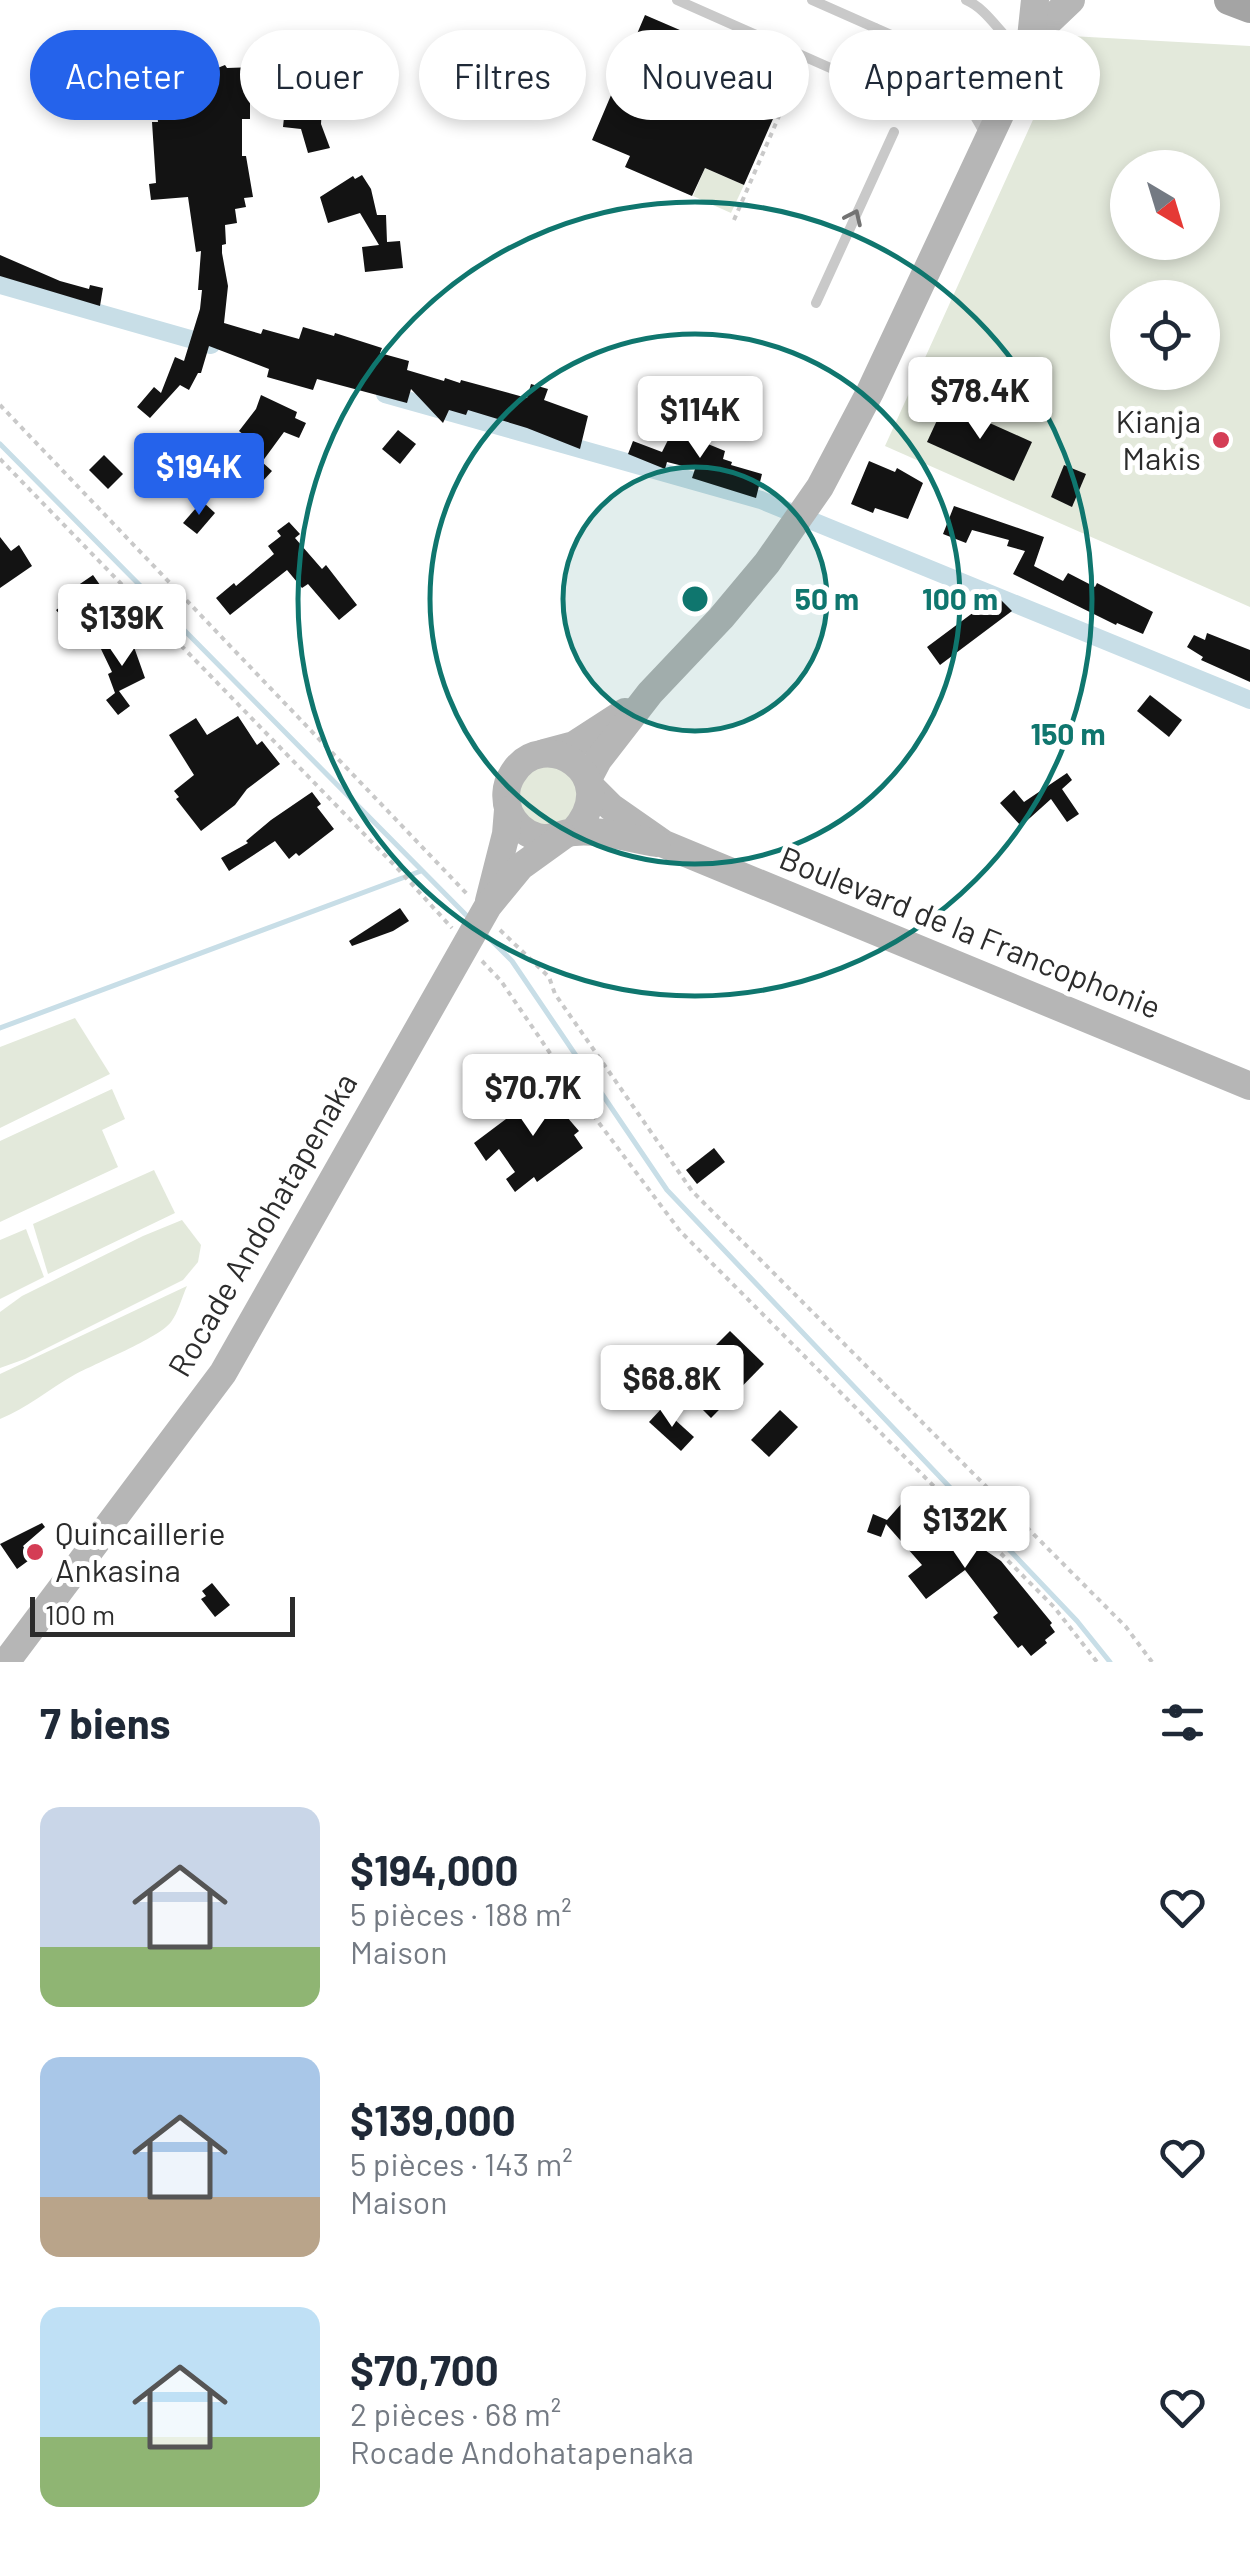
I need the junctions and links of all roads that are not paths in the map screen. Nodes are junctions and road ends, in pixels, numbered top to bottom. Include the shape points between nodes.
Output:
1 (677, 0) edge
2 (812, 0) edge
3 (966, 0) edge
4 (1035, 0) edge
5 (1071, 0) edge
6 (1228, 0) edge
7 (1250, 8) edge
8 (876, 28) junction
9 (881, 30) edge
10 (1000, 30) edge
11 (1031, 30) edge
12 (1043, 30) edge
13 (978, 120) edge
14 (997, 120) edge
15 (894, 132) dead end
16 (988, 138) junction
17 (816, 303) dead end
18 (650, 693) junction
19 (543, 754) junction
20 (590, 784) junction
21 (508, 810) junction
22 (568, 834) junction
23 (664, 844) junction
24 (478, 922) junction
25 (1250, 1086) edge
26 (6, 1662) edge

1 - 8 lane via 859,78
2 - 8 lane
3 - 10 lane
4 - 11 main road
5 - 12 main road
6 - 7 main road
8 - 9 lane
13 - 16 lane
14 - 16 main road
17 -> 15 lane
16 - 18 main road via 820,487 767,563
18 - 19 main road via 574,745
18 - 20 main road via 598,760
19 - 20 main road via 570,759
19 - 21 main road via 512,774
20 - 22 main road via 584,819
20 - 23 main road
21 - 22 main road via 536,837
21 - 24 main road
22 - 23 main road
22 - 24 main road via 520,868
23 - 25 main road, Boulevard de la Francophonie
24 - 26 main road, Rocade Andohatapenaka via 222,1373

